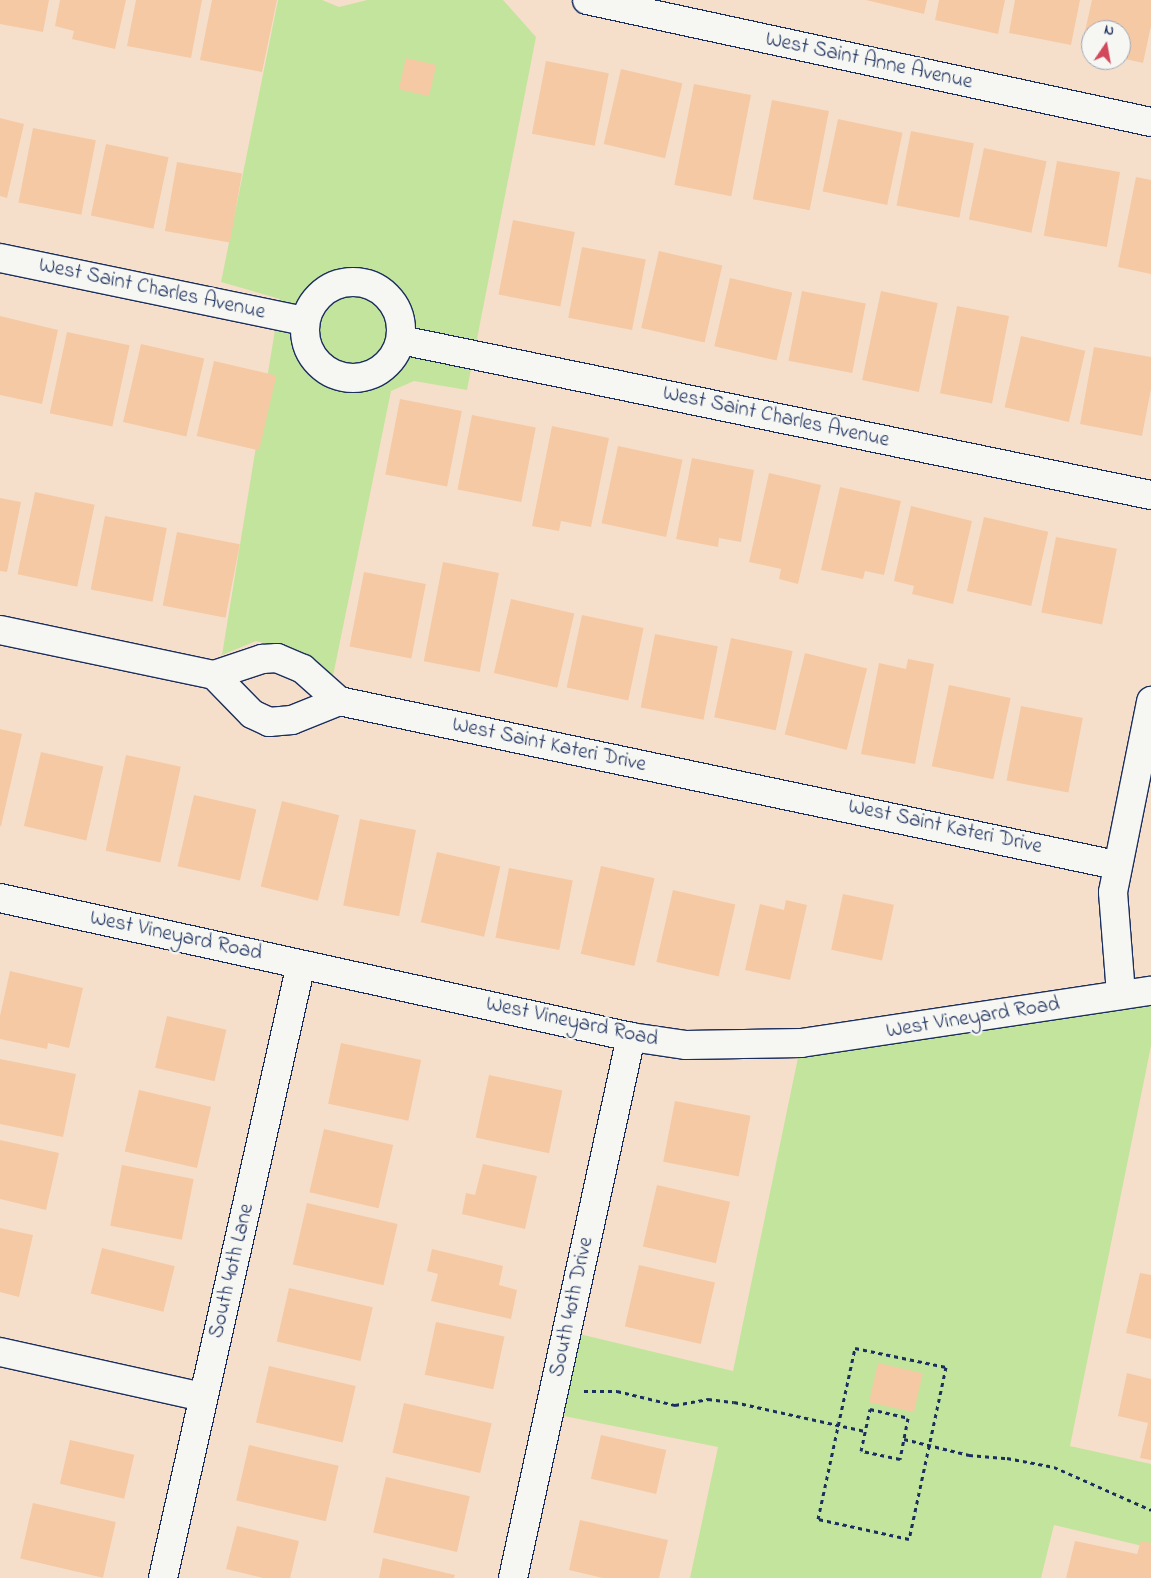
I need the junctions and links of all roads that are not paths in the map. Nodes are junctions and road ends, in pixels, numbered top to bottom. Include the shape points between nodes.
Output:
1 (587, 0) edge
2 (1151, 122) edge
3 (0, 258) edge
4 (304, 321) junction
5 (401, 340) junction
6 (1151, 495) edge
7 (0, 630) edge
8 (214, 675) junction
9 (339, 701) junction
10 (1151, 701) edge
11 (1116, 864) junction
12 (0, 898) edge
13 (301, 964) junction
14 (1151, 991) edge
15 (1121, 994) junction
16 (631, 1037) junction
17 (0, 1352) edge
18 (203, 1397) junction
19 (163, 1578) edge
20 (513, 1578) edge

1 - 2 street, West Saint Anne Avenue
3 - 4 street, West Saint Charles Avenue
4 - 5 street via 306,346 320,367 343,378 369,376 383,367 390,362
4 - 5 street via 315,298 322,293 336,284 362,282 385,293 395,307 399,314
5 - 6 street, West Saint Charles Avenue
7 - 8 street
8 - 9 street via 262,659 276,658 303,669
8 - 9 street via 252,714 269,722 292,720
9 - 11 street, West Saint Kateri Drive
10 - 11 street
11 - 15 street via 1112,892
12 - 13 street, West Vineyard Road
13 - 16 street, West Vineyard Road
13 - 18 street, South 40th Lane
14 - 15 street, West Vineyard Road
15 - 16 street, West Vineyard Road via 802,1043 686,1045
16 - 20 street, South 40th Drive
17 - 18 street
18 - 19 street, South 40th Lane

